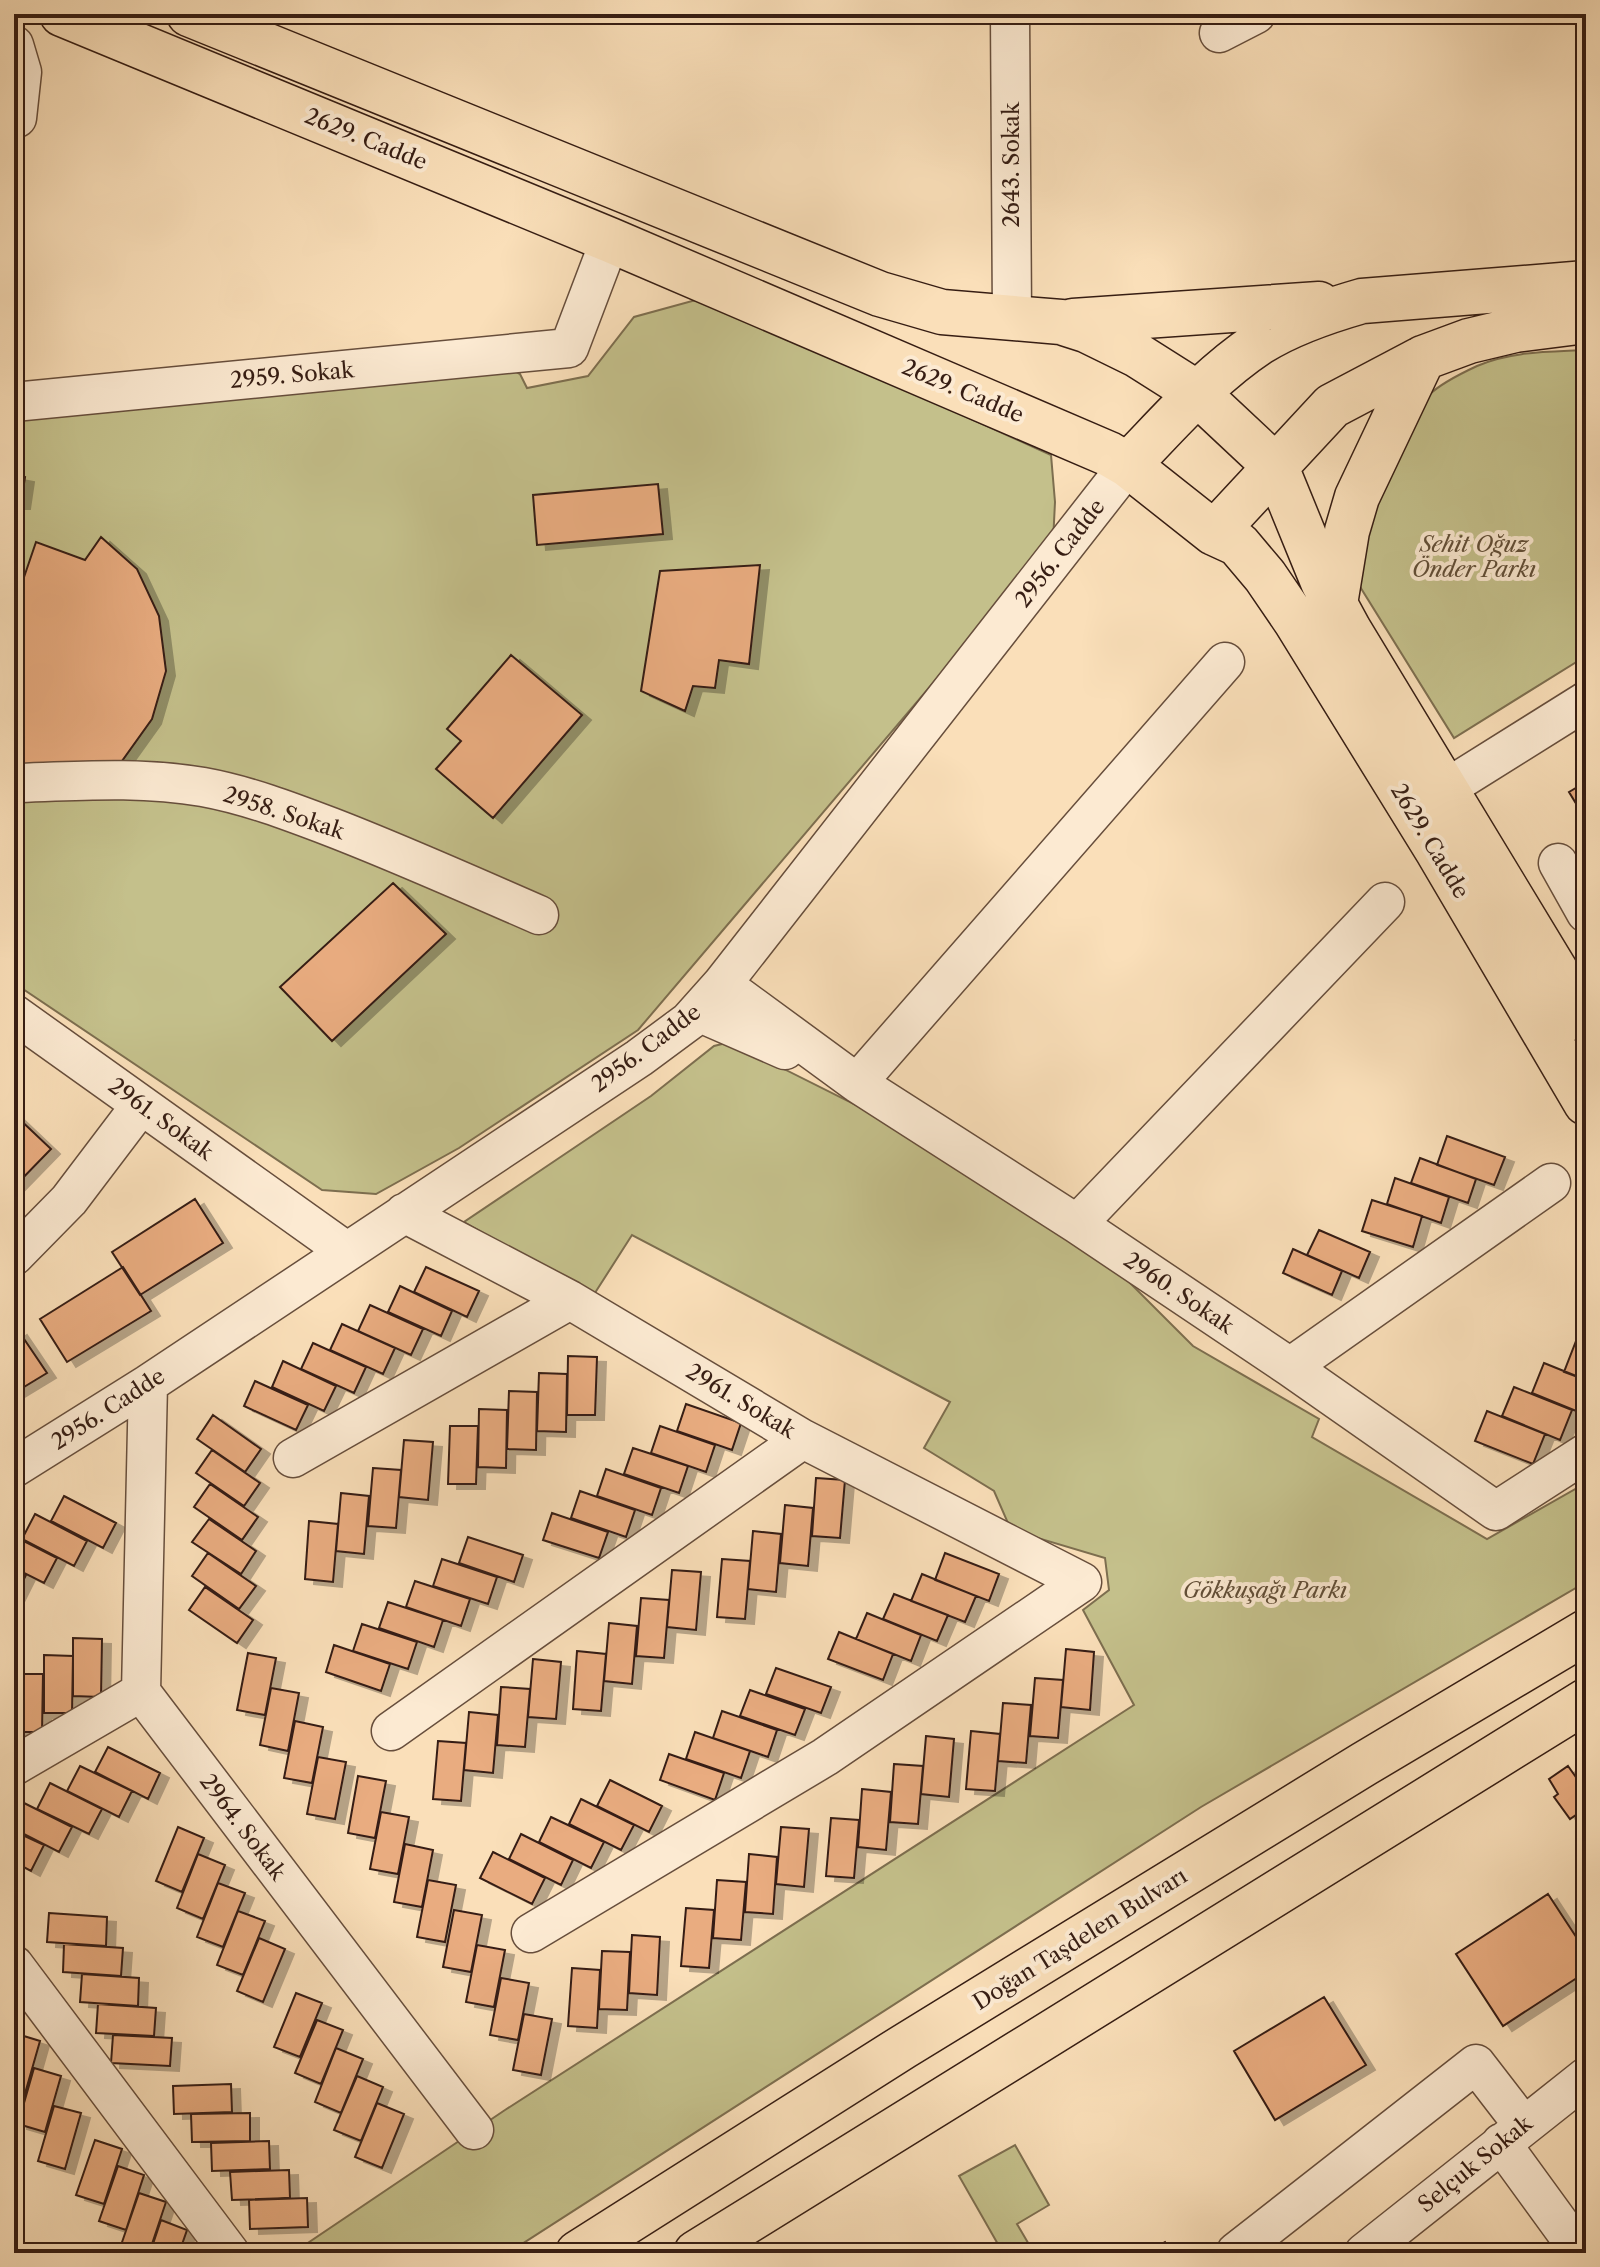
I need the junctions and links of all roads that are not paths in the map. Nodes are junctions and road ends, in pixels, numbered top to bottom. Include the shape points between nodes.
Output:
1 (62, 14) edge
2 (189, 14) edge
3 (1010, 14) edge
4 (1256, 14) edge
5 (1219, 33) dead end
6 (14, 45) edge
7 (17, 118) dead end
8 (610, 240) junction
9 (1586, 283) edge
10 (1362, 301) junction
11 (1012, 317) junction
12 (1586, 321) edge
13 (1061, 322) junction
14 (1423, 358) junction
15 (1197, 393) junction
16 (14, 402) edge
17 (1128, 465) junction
18 (1276, 467) junction
19 (1214, 533) junction
20 (1335, 604) junction
21 (1225, 662) dead end
22 (1586, 701) edge
23 (14, 783) edge
24 (1447, 788) junction
25 (1558, 863) dead end
26 (1385, 902) dead end
27 (1586, 913) edge
28 (539, 915) dead end
29 (710, 998) junction
30 (17, 1021) edge
31 (1586, 1021) edge
32 (857, 1083) junction
33 (1586, 1103) edge
34 (141, 1105) junction
35 (1551, 1183) dead end
36 (404, 1213) junction
37 (1077, 1224) junction
38 (346, 1251) junction
39 (14, 1256) edge
40 (570, 1300) junction
41 (1290, 1367) junction
42 (148, 1384) junction
43 (102, 1413) junction
44 (803, 1439) junction
45 (1586, 1453) edge
46 (293, 1458) dead end
47 (14, 1468) edge
48 (144, 1479) junction
49 (1586, 1632) edge
50 (141, 1692) junction
51 (1586, 1701) edge
52 (391, 1731) dead end
53 (14, 1766) edge
54 (531, 1933) dead end
55 (14, 1965) edge
56 (1586, 2077) edge
57 (474, 2130) dead end
58 (1512, 2134) junction
59 (1236, 2252) edge
60 (230, 2253) edge
61 (578, 2253) edge
62 (696, 2253) edge
63 (1364, 2253) edge
64 (1581, 2253) edge

1 - 8 main road, 2629. Cadde
2 - 11 main road, 2629. Cadde via 880,294 942,312
3 - 11 street, 2643. Sokak
4 - 5 street
6 - 7 street via 22,72
8 - 16 street, 2959. Sokak via 569,348
8 - 17 main road, 2629. Cadde
9 - 10 main road
10 - 13 main road
10 - 15 main road via 1259,343
11 - 13 main road, 2629. Cadde
12 - 14 main road via 1515,330
13 - 15 main road, 2629. Cadde via 1128,350
14 - 18 main road via 1332,406
14 - 20 main road via 1357,497
15 - 17 main road
15 - 18 main road, 2629. Cadde
17 - 19 main road, 2629. Cadde
17 - 29 street, 2956. Cadde
18 - 19 main road
18 - 20 main road, 2629. Cadde
19 - 33 main road, 2629. Cadde via 1238,544 1295,620
20 - 24 main road, 2629. Cadde
21 - 32 street
22 - 24 street
23 - 28 street, 2958. Sokak via 180,783 239,795 375,844
24 - 31 main road, 2629. Cadde
25 - 27 street
26 - 37 street
29 - 32 street, 2960. Sokak
29 - 36 street, 2956. Cadde via 657,1046
30 - 34 street, 2961. Sokak
32 - 37 street, 2960. Sokak
34 - 38 street, 2961. Sokak
34 - 39 street via 69,1200
35 - 41 street
36 - 38 street, 2956. Cadde
36 - 40 street, 2961. Sokak
37 - 41 street, 2960. Sokak
38 - 42 street, 2956. Cadde
40 - 44 street, 2961. Sokak
40 - 46 street
41 - 45 street, 2960. Sokak via 1496,1511
42 - 43 street, 2956. Cadde
42 - 48 street
43 - 47 street, 2956. Cadde
43 - 48 street
44 - 52 street
44 - 54 street, 2961. Sokak via 1082,1582 825,1757
48 - 50 street
49 - 61 main road, Doğan Taşdelen Bulvarı via 903,2047
50 - 53 street
50 - 57 street, 2964. Sokak
51 - 62 main road
55 - 60 street
56 - 58 street, Selçuk Sokak
58 - 59 street via 1476,2064
58 - 63 street, Selçuk Sokak
58 - 64 street

